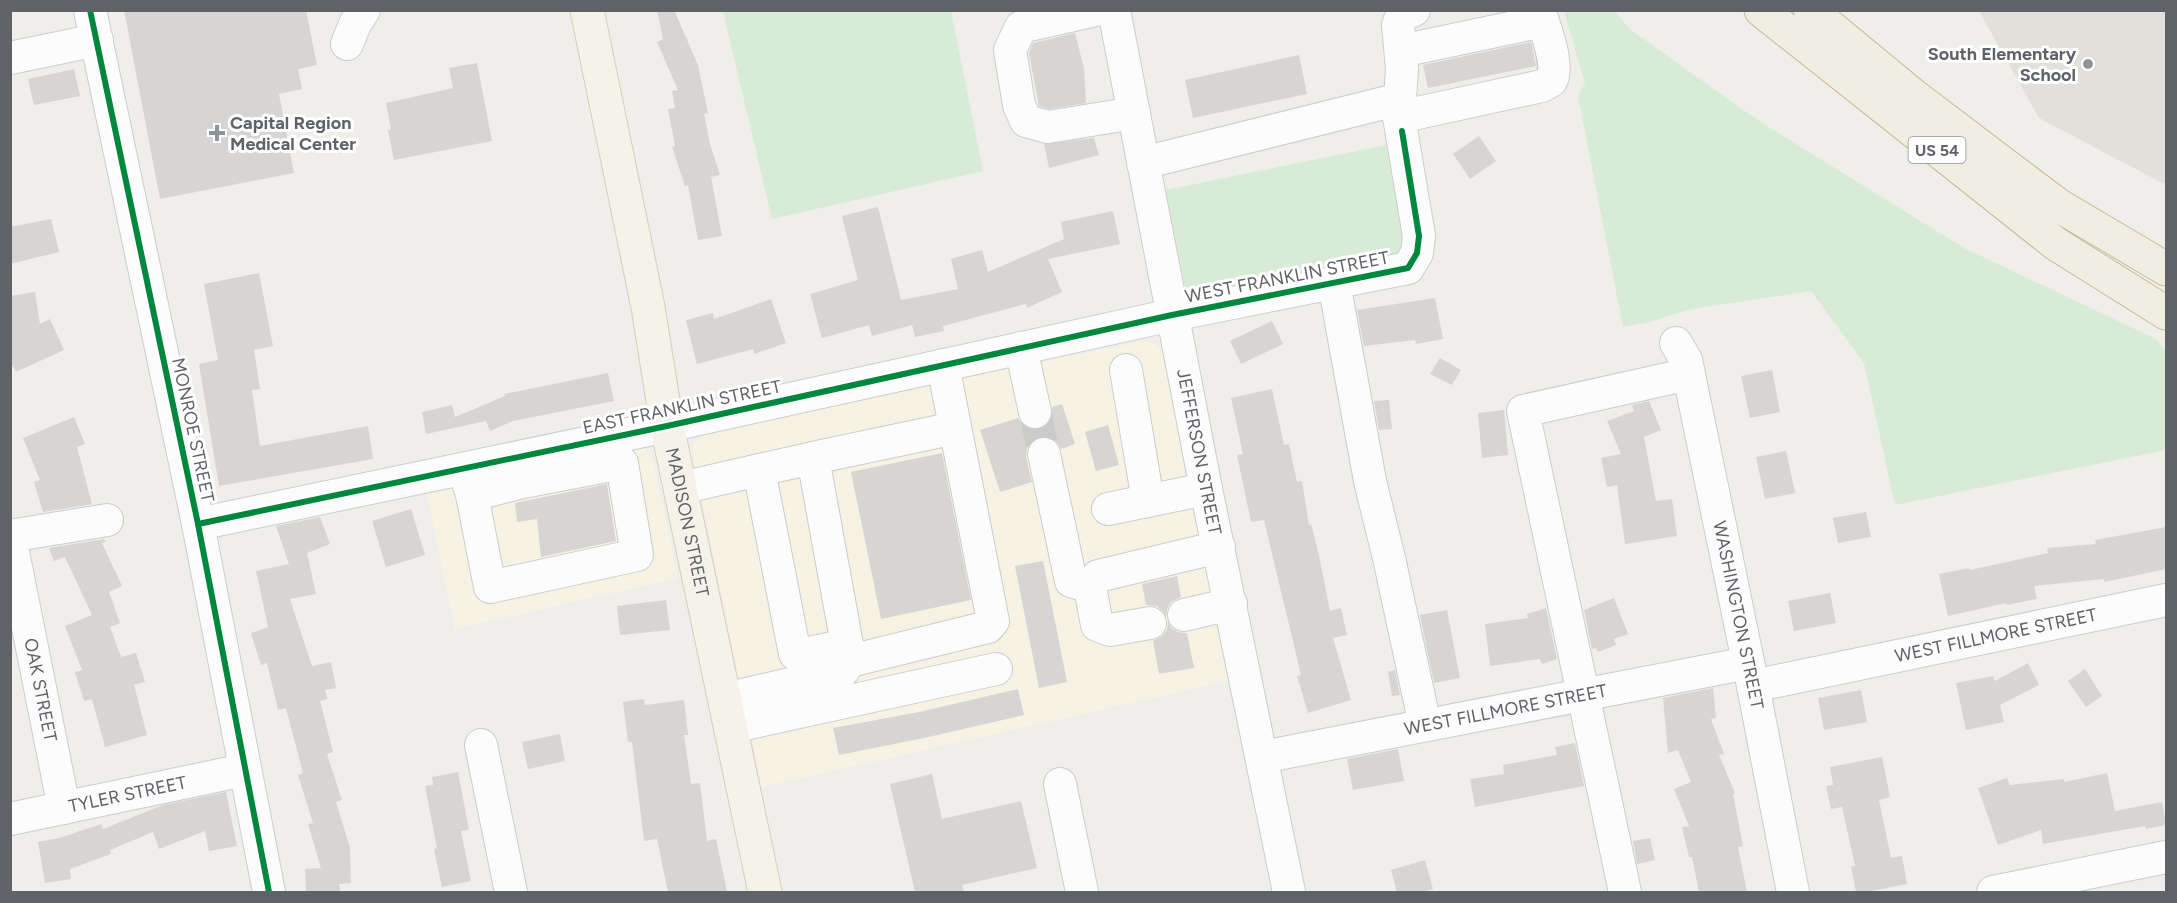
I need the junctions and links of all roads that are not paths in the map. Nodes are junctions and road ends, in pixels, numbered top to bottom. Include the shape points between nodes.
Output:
1 (364, 10) edge
2 (587, 10) edge
3 (1096, 10) edge
4 (1114, 10) edge
5 (1414, 10) edge
6 (1761, 10) edge
7 (1810, 10) edge
8 (1541, 16) edge
9 (93, 25) edge
10 (347, 44) dead end
11 (1401, 51) junction
12 (10, 58) edge
13 (1134, 113) junction
14 (1400, 116) junction
15 (1143, 163) junction
16 (2166, 269) edge
17 (1334, 283) junction
18 (2166, 313) edge
19 (1172, 315) junction
20 (1676, 343) dead end
21 (1021, 348) junction
22 (943, 366) junction
23 (1126, 370) dead end
24 (1689, 374) junction
25 (1035, 412) tunnel mouth
26 (667, 426) junction
27 (955, 428) junction
28 (1044, 454) tunnel mouth
29 (813, 458) junction
30 (759, 470) junction
31 (468, 482) junction
32 (681, 488) junction
33 (1206, 489) junction
34 (1148, 501) junction
35 (1108, 509) dead end
36 (107, 520) dead end
37 (198, 524) junction
38 (10, 537) edge
39 (1219, 547) junction
40 (1090, 587) junction
41 (2166, 600) edge
42 (1231, 604) junction
43 (1184, 615) dead end
44 (1150, 623) dead end
45 (848, 653) junction
46 (996, 669) dead end
47 (1751, 674) junction
48 (1582, 695) junction
49 (728, 713) junction
50 (1425, 725) junction
51 (481, 745) dead end
52 (1262, 757) junction
53 (244, 770) junction
54 (1060, 784) dead end
55 (64, 808) junction
56 (10, 819) edge
57 (2166, 857) edge
58 (269, 892) edge
59 (511, 892) edge
60 (765, 892) edge
61 (1082, 892) edge
62 (1289, 892) edge
63 (1625, 892) edge
64 (1793, 892) edge
65 (1993, 892) edge

1 - 10 street
2 - 26 main road, MADISON STREET via 648,308
3 - 13 street via 1021,27 1010,50 1019,105 1026,121 1048,127
4 - 13 street, JEFFERSON STREET
5 - 11 street via 1399,18
6 - 18 highway, US 54 via 2056,244
7 - 16 highway, US 54 via 1914,96 2058,205
8 - 11 street
8 - 14 street via 1555,71 1551,81
9 - 12 street
9 - 37 street, MONROE STREET
11 - 14 street
13 - 15 street, JEFFERSON STREET
14 - 15 street
14 - 17 street, WEST FRANKLIN STREET via 1419,236 1417,253 1408,268
15 - 19 street, JEFFERSON STREET
17 - 19 street, WEST FRANKLIN STREET
17 - 50 street via 1370,481
19 - 21 street, EAST FRANKLIN STREET
19 - 33 street, JEFFERSON STREET
20 - 24 street, WASHINGTON STREET
21 - 22 street, EAST FRANKLIN STREET
21 - 25 street
22 - 26 street, EAST FRANKLIN STREET
22 - 27 street
23 - 34 street
24 - 47 street, WASHINGTON STREET
24 - 48 street via 1523,411
26 - 31 street, EAST FRANKLIN STREET
26 - 32 main road, MADISON STREET
27 - 29 street
27 - 45 street via 993,621 988,627
28 - 40 street via 1071,581
29 - 30 street
29 - 45 street
30 - 32 street
30 - 45 street via 795,654
31 - 31 street via 490,587 637,555 622,463
31 - 37 street, EAST FRANKLIN STREET
32 - 49 main road, MADISON STREET
33 - 34 street
33 - 39 street, JEFFERSON STREET
34 - 35 street
36 - 38 street
37 - 53 street, MONROE STREET
38 - 55 street, OAK STREET
39 - 40 street via 1098,576
39 - 42 street, JEFFERSON STREET
40 - 44 street via 1097,625 1110,630
41 - 47 street, WEST FILLMORE STREET
42 - 43 street
42 - 52 street, JEFFERSON STREET
45 - 49 street via 842,672
46 - 49 street
47 - 48 street, WEST FILLMORE STREET
47 - 64 street, WASHINGTON STREET
48 - 50 street, WEST FILLMORE STREET
48 - 63 street
49 - 60 main road, MADISON STREET
50 - 52 street, WEST FILLMORE STREET
51 - 59 street
52 - 62 street, JEFFERSON STREET
53 - 55 street, TYLER STREET
53 - 58 street, MONROE STREET
54 - 61 street
55 - 56 street, TYLER STREET
57 - 65 street

